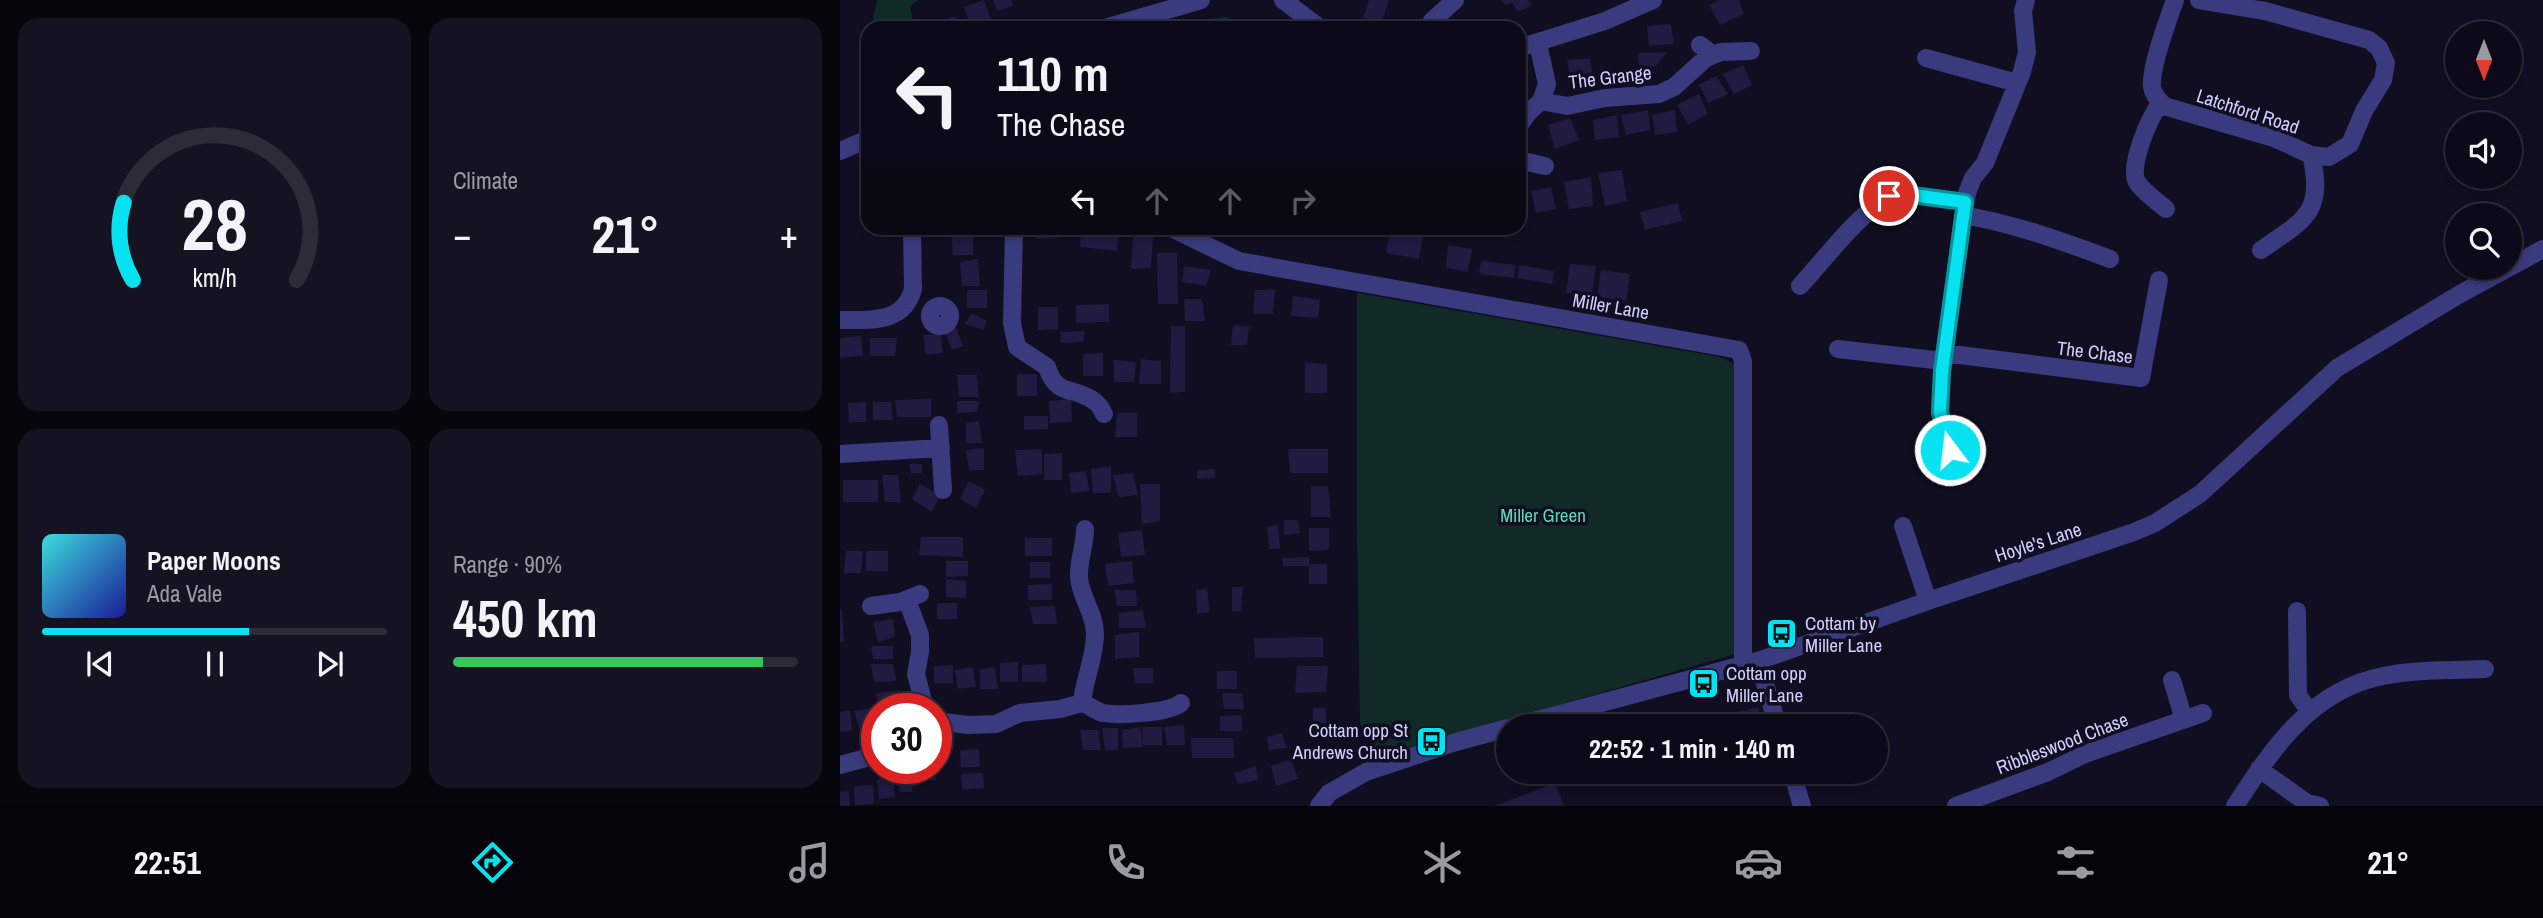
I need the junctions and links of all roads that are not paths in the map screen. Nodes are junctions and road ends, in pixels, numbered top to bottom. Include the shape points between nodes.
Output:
1 (1201, 0) edge
2 (1283, 0) edge
3 (1455, 0) edge
4 (1653, 0) edge
5 (2026, 0) edge
6 (2175, 0) edge
7 (2199, 0) edge
8 (1129, 21) edge
9 (1311, 21) edge
10 (1432, 21) edge
11 (1538, 44) junction
12 (1526, 47) edge
13 (1751, 51) dead end
14 (1926, 58) dead end
15 (2017, 83) junction
16 (1541, 100) junction
17 (2161, 103) junction
18 (1526, 116) edge
19 (861, 142) edge
20 (840, 152) edge
21 (2311, 155) junction
22 (1526, 162) edge
23 (1545, 166) dead end
24 (1964, 209) junction
25 (2166, 209) dead end
26 (912, 235) edge
27 (1014, 235) edge
28 (1185, 235) edge
29 (2543, 249) edge
30 (2261, 250) dead end
31 (2110, 259) dead end
32 (2522, 260) edge
33 (2159, 280) dead end
34 (2485, 280) edge
35 (1800, 286) dead end
36 (911, 297) junction
37 (932, 310) dead end
38 (840, 320) edge
39 (1838, 349) dead end
40 (1944, 357) junction
41 (1104, 414) dead end
42 (939, 425) dead end
43 (1973, 444) dead end
44 (941, 447) junction
45 (1950, 450) junction
46 (840, 454) edge
47 (1931, 456) dead end
48 (943, 490) dead end
49 (1903, 526) dead end
50 (1085, 529) dead end
51 (1928, 601) junction
52 (871, 606) dead end
53 (2297, 611) dead end
54 (1751, 663) junction
55 (2485, 669) dead end
56 (2172, 680) dead end
57 (921, 693) edge
58 (1082, 703) junction
59 (1181, 703) dead end
60 (2309, 711) junction
61 (2203, 713) dead end
62 (1560, 714) edge
63 (1773, 714) edge
64 (2183, 720) junction
65 (952, 723) edge
66 (1496, 731) edge
67 (861, 759) edge
68 (840, 765) edge
69 (2259, 769) junction
70 (1796, 784) edge
71 (1319, 806) edge
72 (1802, 806) edge
73 (1956, 806) edge
74 (2235, 806) edge
75 (2320, 806) edge

1 - 8 street
2 - 9 street
3 - 10 street
4 - 11 street
5 - 15 street via 2027,52
6 - 17 street via 2152,87
7 - 21 street via 2265,10 2350,33 2379,48 2385,72 2350,144 2329,157
11 - 12 street
11 - 16 street, The Grange via 1547,84
13 - 16 street, The Grange via 1707,50 1706,59 1659,94 1567,106
14 - 15 street
15 - 24 street via 1985,163 1973,178
16 - 18 street
17 - 21 street, Latchford Road via 2274,138
17 - 25 street via 2151,117 2134,170 2138,184
19 - 20 street
21 - 30 street, Latchford Road via 2316,194 2310,212
22 - 23 street
24 - 31 street
24 - 35 street via 1897,193 1889,196
24 - 40 street
26 - 36 street
27 - 41 street via 1012,323 1017,347 1047,367 1050,379 1060,388 1094,401
28 - 54 street, Miller Lane via 1239,261 1739,350 1743,362
29 - 32 street, Hoyle's Lane
33 - 40 street, The Chase via 2141,379
34 - 51 street, Hoyle's Lane via 2337,368 2200,494 2155,523
36 - 37 street
36 - 38 street via 884,320
39 - 40 street, The Chase
40 - 45 street via 1940,412
42 - 44 street
43 - 45 street
44 - 46 street
44 - 48 street
45 - 47 street
49 - 51 street
50 - 58 street via 1079,576 1095,630
51 - 54 street, Hoyle's Lane
52 - 57 street via 913,597 920,635 916,674
53 - 60 street via 2298,695
54 - 62 street, Hoyle's Lane
54 - 63 street
55 - 60 street via 2377,677
56 - 64 street
58 - 59 street via 1111,713 1163,711
58 - 65 street via 1020,713 996,723
60 - 69 street via 2280,739
61 - 64 street, Ribbleswood Chase
64 - 73 street, Ribbleswood Chase
66 - 71 street via 1366,772 1328,793
67 - 68 street
69 - 74 street
69 - 75 street via 2307,803
70 - 72 street

